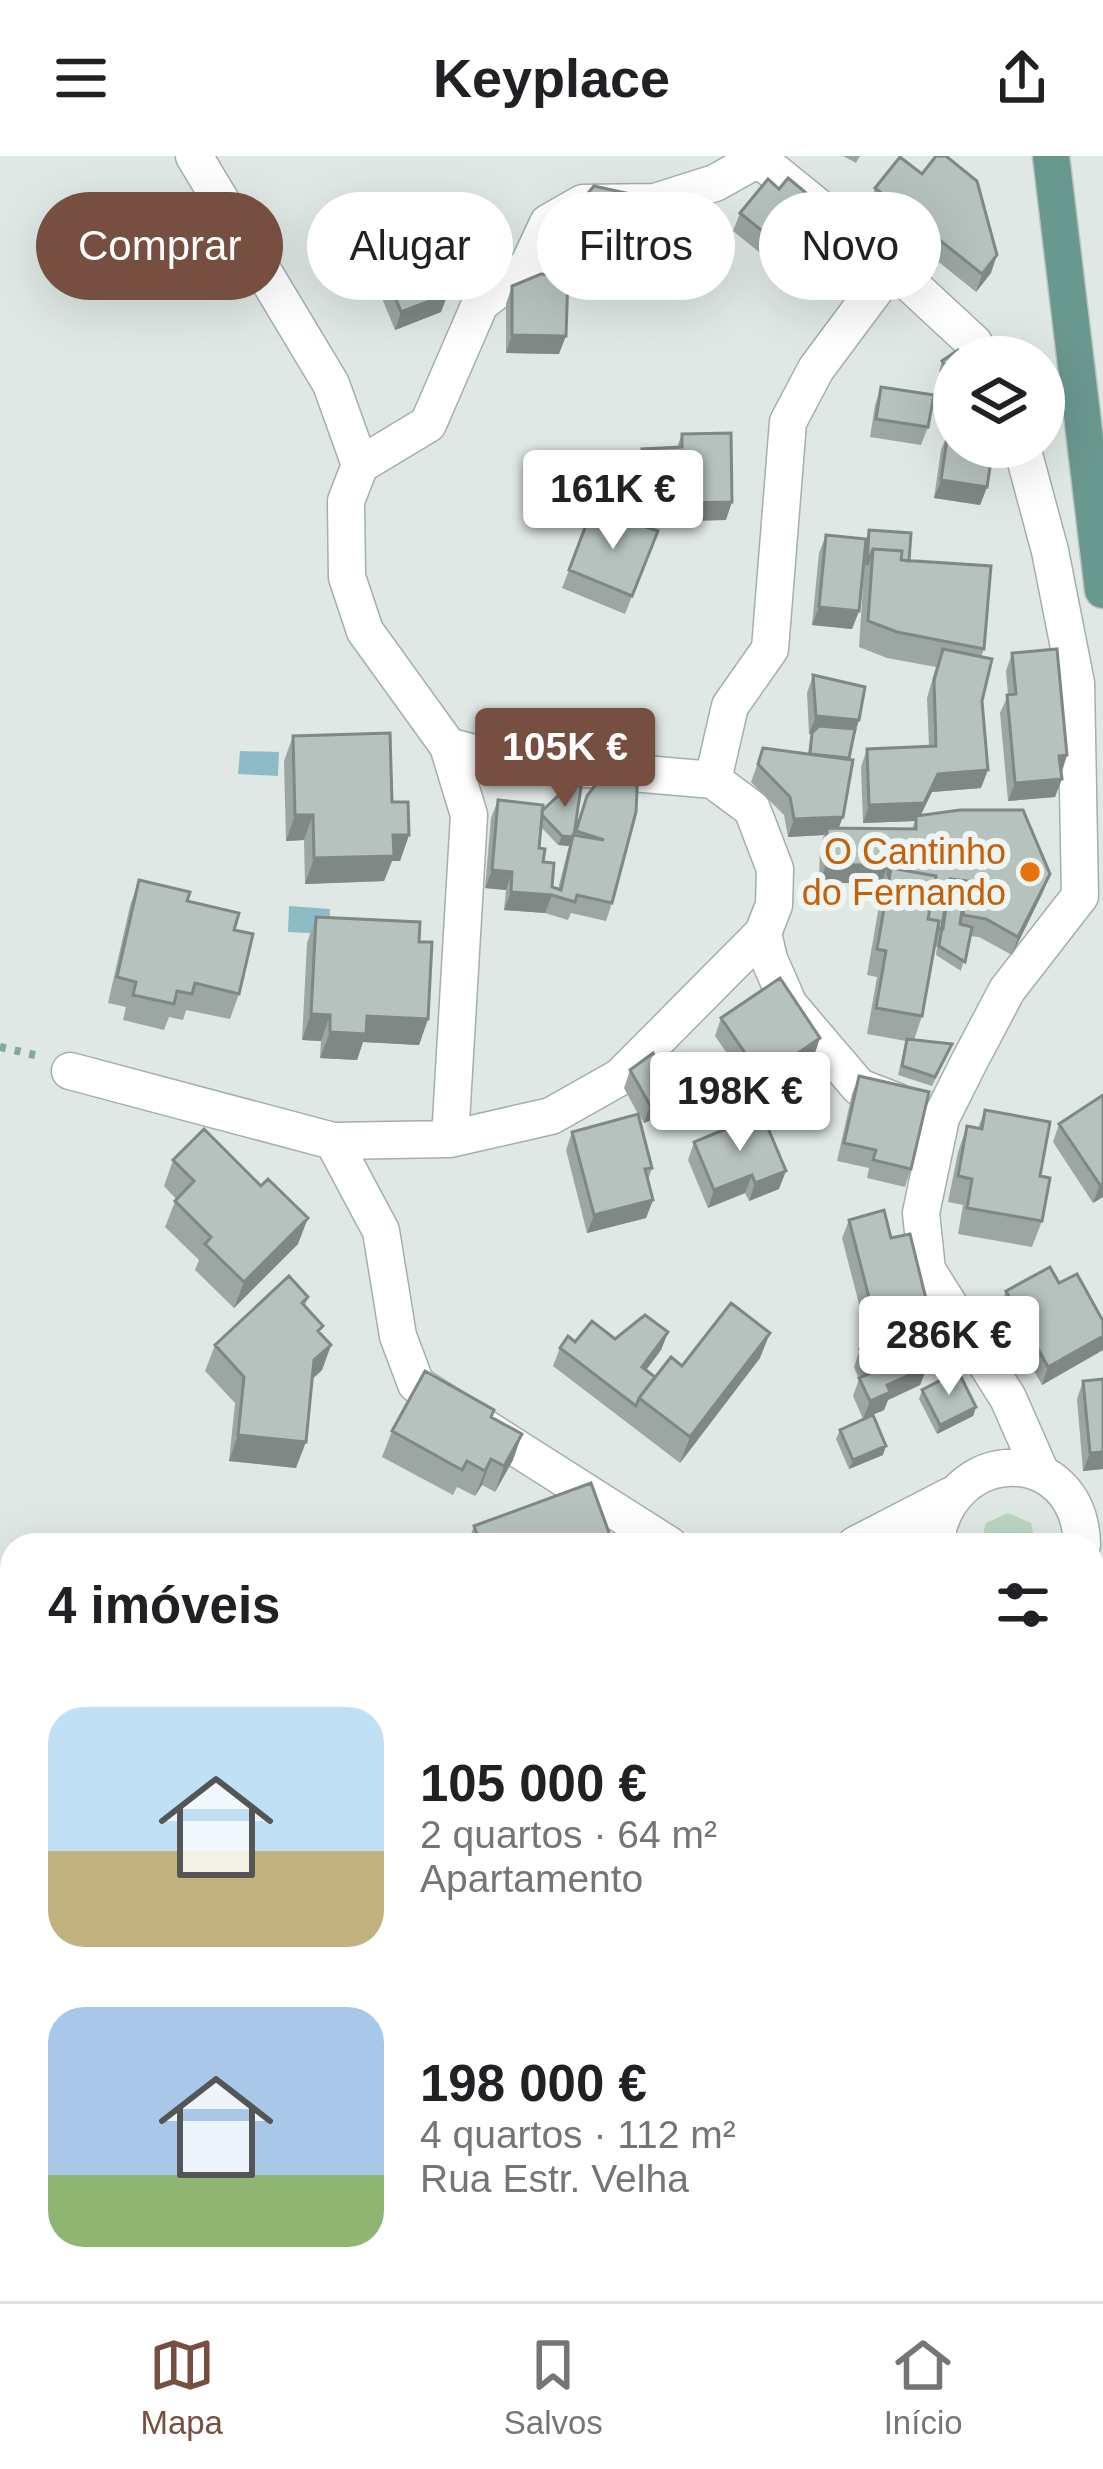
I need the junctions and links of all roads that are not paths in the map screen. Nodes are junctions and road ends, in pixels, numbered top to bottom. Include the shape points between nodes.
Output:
1 (194, 156) edge
2 (1051, 156) edge
3 (757, 157) edge
4 (800, 192) edge
5 (867, 300) edge
6 (928, 300) edge
7 (966, 336) edge
8 (360, 465) junction
9 (1028, 468) edge
10 (1103, 590) edge
11 (448, 746) junction
12 (713, 780) junction
13 (1095, 895) edge
14 (764, 933) junction
15 (70, 1071) dead end
16 (941, 1118) junction
17 (450, 1138) junction
18 (333, 1142) junction
19 (1041, 1473) junction
20 (950, 1496) junction
21 (650, 1533) edge
22 (878, 1533) edge
23 (936, 1533) edge
24 (1084, 1533) edge

1 - 8 street via 332,384
2 - 10 main road
3 - 4 street
3 - 8 street via 715,183 655,202 583,202 548,223 528,266 480,304 428,424
5 - 12 street via 788,422 770,649 730,706
6 - 7 street
8 - 11 street via 346,501 347,577 365,631
9 - 13 street via 1076,682
11 - 12 street via 508,762
11 - 17 street via 469,815
12 - 14 street via 752,809 775,869
13 - 16 street via 1007,990
14 - 16 street via 789,1005 860,1087
14 - 17 street via 620,1077 551,1116
15 - 18 street
16 - 19 street via 921,1213 927,1270 1008,1398
17 - 18 street
18 - 21 street via 381,1231 398,1336 416,1384
19 - 20 street via 993,1468
19 - 24 street via 1074,1505
20 - 22 street
20 - 23 street

